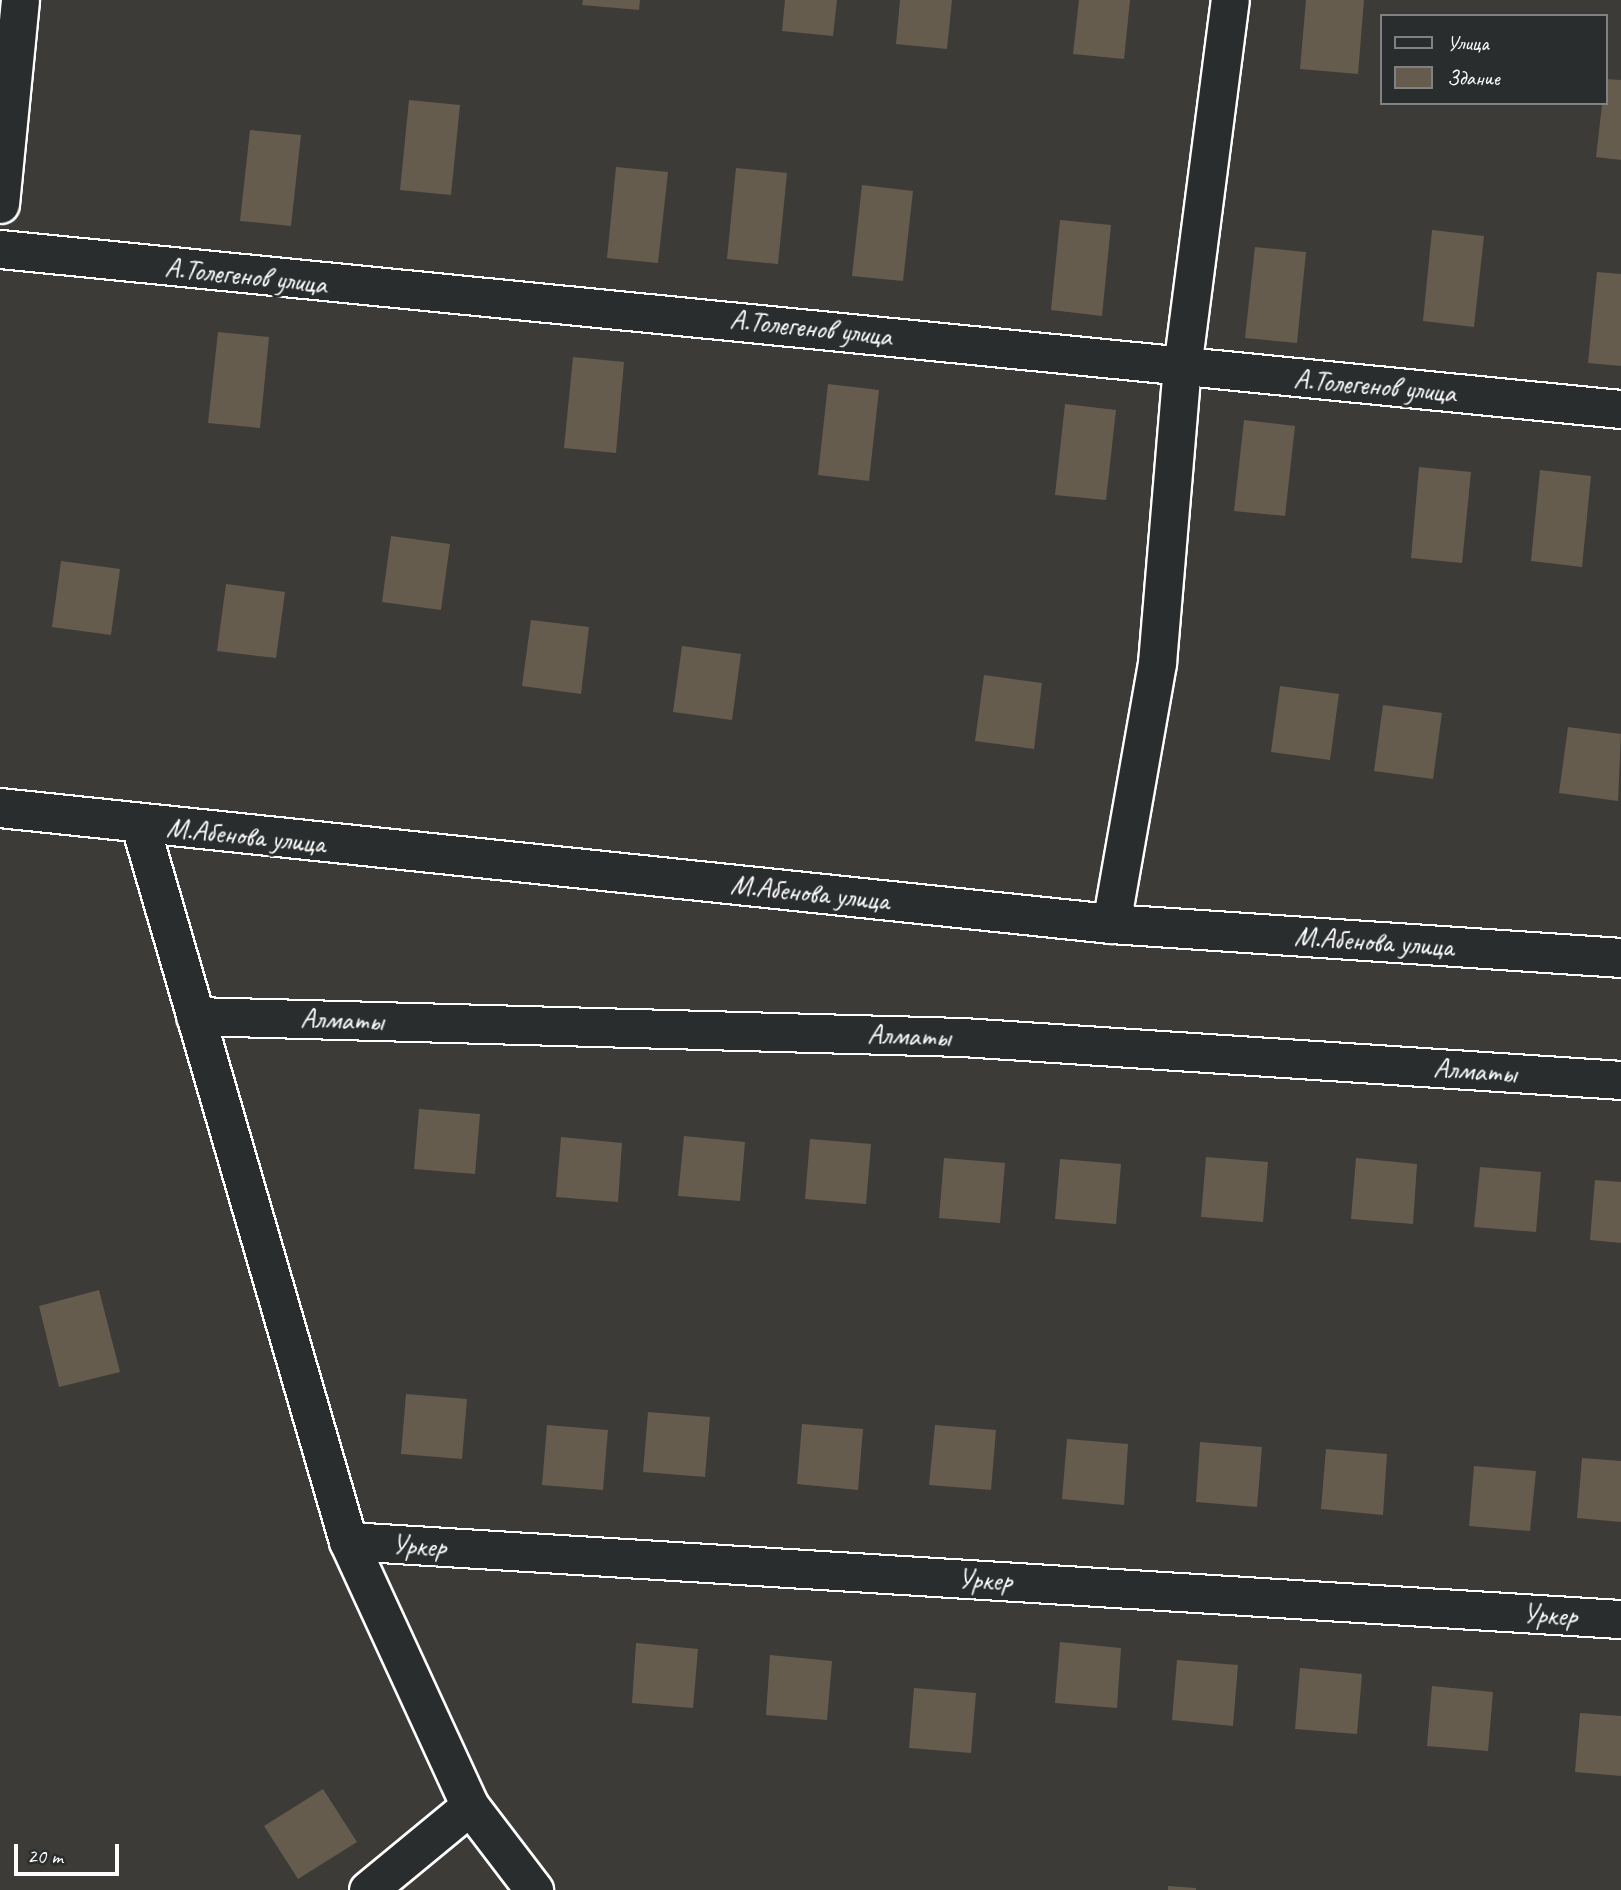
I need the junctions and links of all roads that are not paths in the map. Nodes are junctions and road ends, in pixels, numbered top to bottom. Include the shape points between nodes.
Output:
1 (20, 0) edge
2 (1230, 0) edge
3 (0, 204) edge
4 (0, 250) edge
5 (1182, 368) junction
6 (1621, 409) edge
7 (0, 808) edge
8 (140, 825) junction
9 (1111, 924) junction
10 (1621, 958) edge
11 (195, 1016) junction
12 (1621, 1080) edge
13 (348, 1541) junction
14 (1621, 1619) edge
15 (470, 1806) junction
16 (368, 1890) edge
17 (534, 1890) edge

1 - 3 street
2 - 5 street
4 - 5 street, А.Толегенов улица via 370,289 817,328
5 - 6 street, А.Толегенов улица
5 - 9 street via 1157,663
7 - 8 main road, М.Абенова улица
8 - 9 main road, М.Абенова улица
8 - 11 street
9 - 10 main road, М.Абенова улица
11 - 12 street, Алматы via 962,1037
11 - 13 street
13 - 14 street, Уркер
13 - 15 street
15 - 16 street
15 - 17 street

